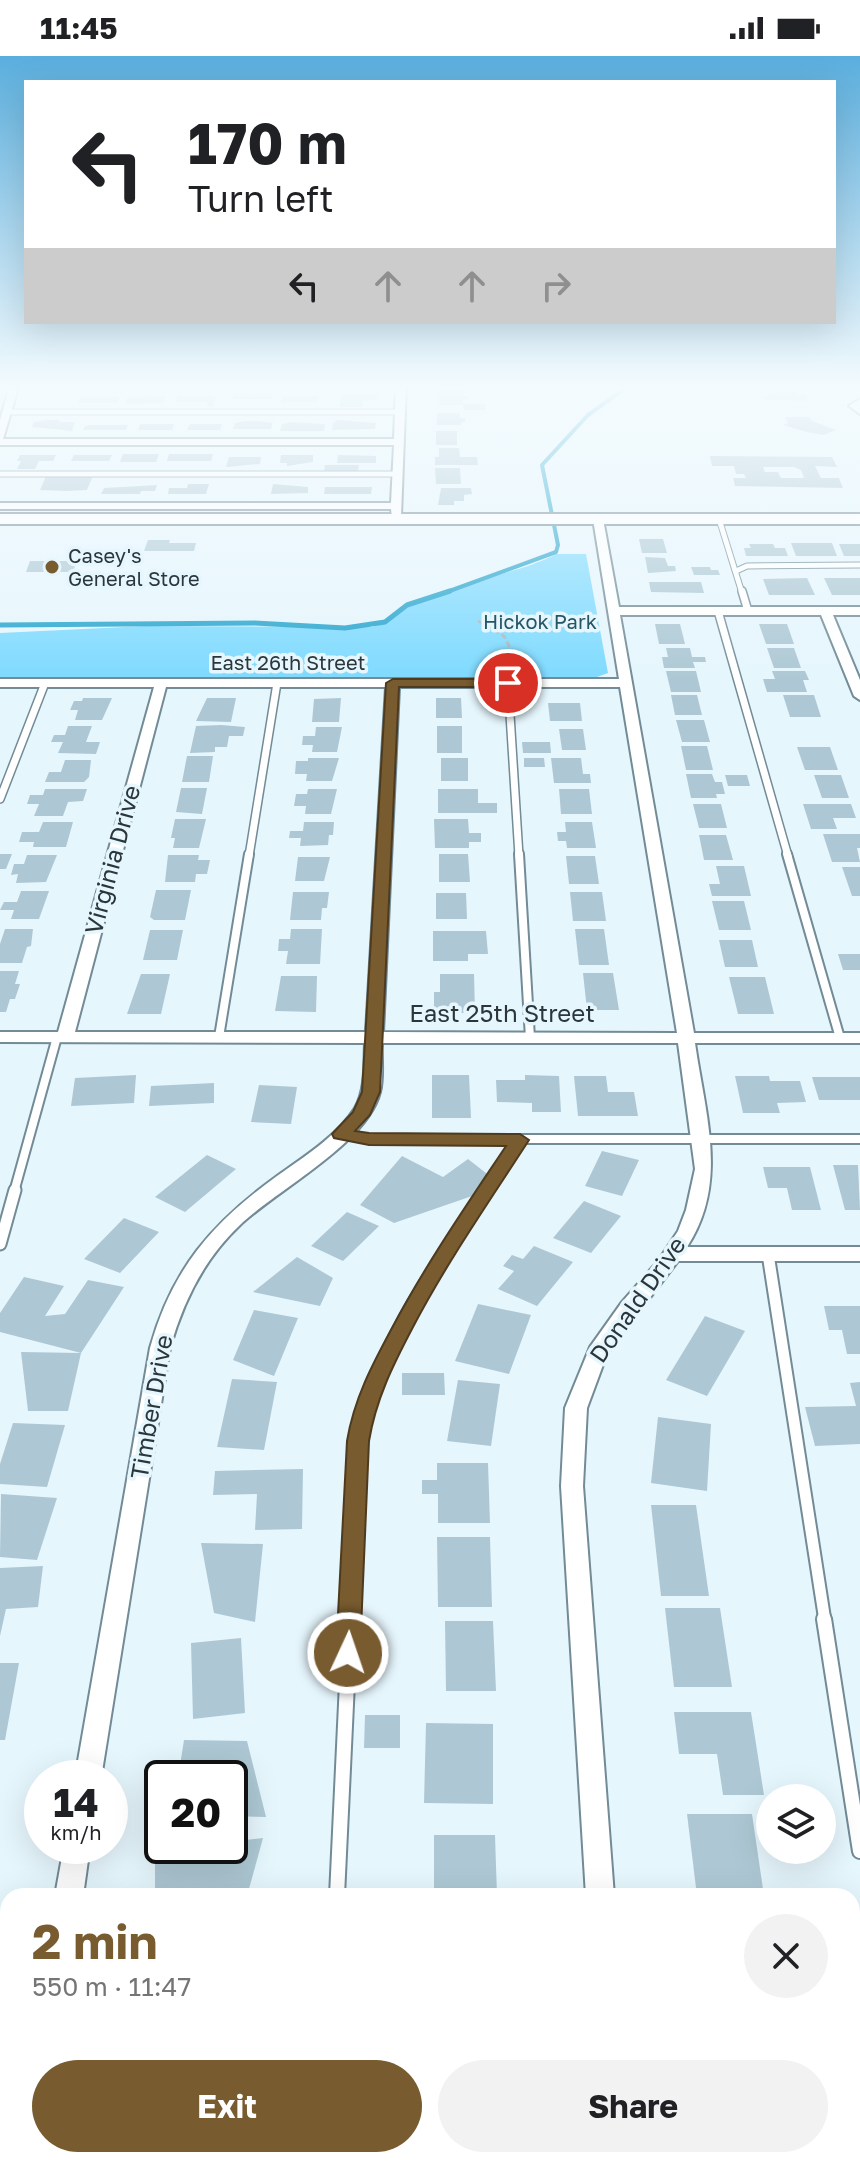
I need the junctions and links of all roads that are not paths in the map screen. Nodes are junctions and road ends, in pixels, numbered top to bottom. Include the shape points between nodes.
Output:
1 (397, 484) edge
2 (0, 506) edge
3 (396, 512) junction
4 (0, 519) edge
5 (588, 519) junction
6 (719, 519) junction
7 (860, 519) edge
8 (732, 556) junction
9 (773, 565) junction
10 (860, 565) edge
11 (736, 571) junction
12 (613, 611) junction
13 (718, 611) junction
14 (748, 611) junction
15 (826, 611) junction
16 (860, 611) edge
17 (0, 683) edge
18 (45, 683) junction
19 (161, 683) junction
20 (277, 683) junction
21 (393, 683) junction
22 (508, 683) junction
23 (625, 683) junction
24 (860, 696) edge
25 (0, 799) edge
26 (0, 1037) edge
27 (61, 1037) junction
28 (219, 1037) junction
29 (374, 1038) junction
30 (530, 1038) junction
31 (686, 1038) junction
32 (840, 1038) junction
33 (860, 1038) edge
34 (341, 1134) junction
35 (702, 1139) junction
36 (860, 1139) edge
37 (520, 1140) junction
38 (0, 1244) edge
39 (674, 1254) junction
40 (768, 1254) junction
41 (860, 1254) edge
42 (91, 1760) edge
43 (860, 1851) edge
44 (74, 1864) edge
45 (70, 1888) edge
46 (337, 1888) edge
47 (599, 1888) edge

1 - 3 street
2 - 3 street
3 - 4 main road
3 - 5 main road
5 - 6 main road
5 - 12 street, Donald Drive
6 - 7 main road
6 - 8 lane
8 - 9 lane
8 - 11 lane
9 - 10 lane
9 - 11 lane
11 - 14 lane
12 - 13 street
12 - 23 street, Donald Drive
13 - 14 street
13 - 32 lane
14 - 15 street
15 - 16 street
15 - 24 street
17 - 18 street, East 26th Street
18 - 19 street, East 26th Street
18 - 25 lane
19 - 20 street, East 26th Street
19 - 27 street, Virginia Drive
20 - 21 street, East 26th Street
20 - 28 lane
21 - 22 street, East 26th Street
21 - 29 street, Timber Drive
22 - 23 street, East 26th Street
22 - 30 lane
23 - 31 street, Donald Drive
26 - 27 street, East 25th Street
27 - 28 street, East 25th Street
27 - 38 lane
28 - 29 street, East 25th Street
29 - 30 street, East 25th Street
29 - 34 street, Timber Drive via 368,1103
30 - 31 street, East 25th Street
31 - 32 street, East 25th Street
31 - 35 street, Donald Drive
32 - 33 street, East 25th Street
34 - 37 lane via 369,1139
34 - 42 street, Timber Drive via 232,1221 208,1249 171,1311 160,1348
35 - 36 lane
35 - 37 lane
35 - 39 street, Donald Drive via 704,1169 696,1210
37 - 46 lane via 434,1267 363,1409
39 - 40 street
39 - 47 street, Donald Drive via 597,1352 576,1408 572,1486
40 - 41 street
40 - 43 lane
44 - 45 street

